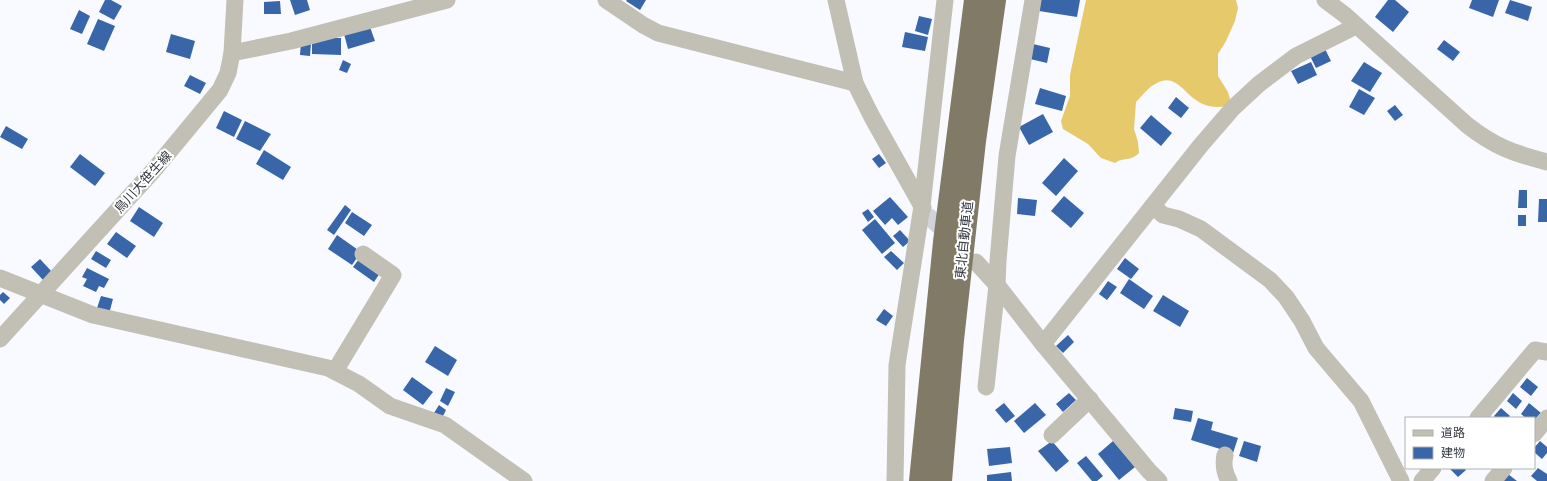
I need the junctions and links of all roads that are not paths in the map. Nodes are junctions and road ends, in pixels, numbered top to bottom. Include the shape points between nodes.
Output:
1 (235, 0) edge
2 (447, 0) edge
3 (606, 0) edge
4 (836, 0) edge
5 (945, 0) edge
6 (975, 0) edge
7 (995, 0) edge
8 (1033, 0) edge
9 (1324, 0) edge
10 (1356, 26) junction
11 (232, 53) junction
12 (855, 83) junction
13 (1547, 162) edge
14 (1153, 206) junction
15 (924, 210) junction
16 (363, 254) dead end
17 (976, 262) dead end
18 (0, 278) edge
19 (997, 285) junction
20 (41, 294) junction
21 (0, 339) edge
22 (1043, 344) junction
23 (1547, 352) edge
24 (335, 371) junction
25 (986, 387) dead end
26 (1090, 399) junction
27 (1479, 417) edge
28 (1547, 418) edge
29 (1535, 433) edge
30 (1052, 435) dead end
31 (1225, 456) dead end
32 (1433, 469) edge
33 (1503, 469) edge
34 (1149, 478) edge
35 (524, 481) edge
36 (895, 481) edge
37 (920, 481) edge
38 (941, 481) edge
39 (1229, 481) edge
40 (1401, 481) edge
41 (1422, 481) edge
42 (1494, 481) edge

1 - 11 street, 鳥川大笹生線
2 - 11 street
3 - 12 street via 658,33
4 - 12 street
5 - 15 street
6 - 37 highway, 東北自動車道 via 943,250
7 - 38 highway, 東北自動車道 via 974,156
8 - 19 street via 1007,156
9 - 10 street
10 - 13 street via 1484,138 1509,151
10 - 14 street via 1296,56 1259,84 1233,108
11 - 20 street, 鳥川大笹生線 via 228,73 220,90 197,120
12 - 15 street
14 - 22 street
14 - 40 street via 1163,215 1201,229 1270,280 1286,297 1316,348 1360,401
15 - 36 street via 897,365
16 - 24 street via 393,275
17 - 19 street
18 - 20 street
19 - 22 street
19 - 25 street
20 - 21 street, 鳥川大笹生線
20 - 24 street via 93,315
22 - 26 street
23 - 27 street via 1535,350
24 - 35 street via 390,406 444,425
26 - 30 street
26 - 34 street
28 - 29 street
31 - 39 street via 1223,465
32 - 41 street
33 - 42 street

